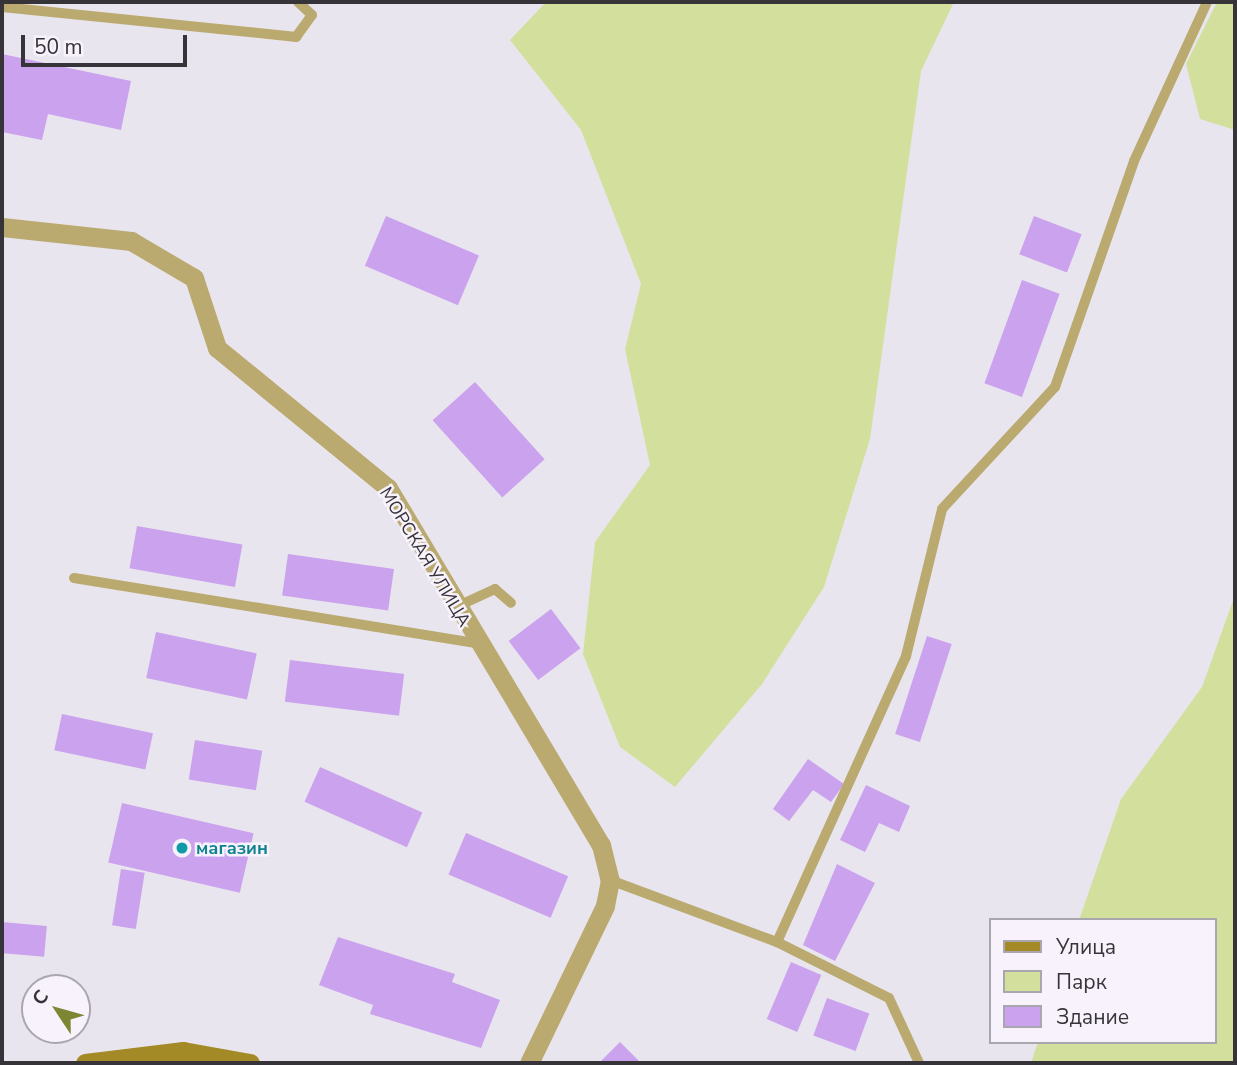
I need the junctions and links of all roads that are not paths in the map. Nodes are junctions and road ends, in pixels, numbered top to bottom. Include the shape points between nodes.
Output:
1 (298, 2) edge
2 (1207, 2) edge
3 (2, 8) edge
4 (2, 227) edge
5 (74, 578) dead end
6 (511, 603) dead end
7 (456, 607) junction
8 (476, 643) junction
9 (610, 880) junction
10 (778, 942) junction
11 (90, 1062) edge
12 (250, 1063) edge
13 (529, 1063) edge
14 (919, 1063) edge

1 - 3 lane via 312,15 296,37
2 - 10 lane via 1134,161 1055,387 942,509 906,656
4 - 7 street, МОРСКАЯ УЛИЦА via 131,242 194,278 217,348 388,488
5 - 8 lane
6 - 7 lane via 495,589
7 - 8 street, МОРСКАЯ УЛИЦА
8 - 9 street, МОРСКАЯ УЛИЦА via 601,845
9 - 10 lane
9 - 13 street, МОРСКАЯ УЛИЦА via 605,906
10 - 14 lane via 888,998
11 - 12 main road via 183,1051

